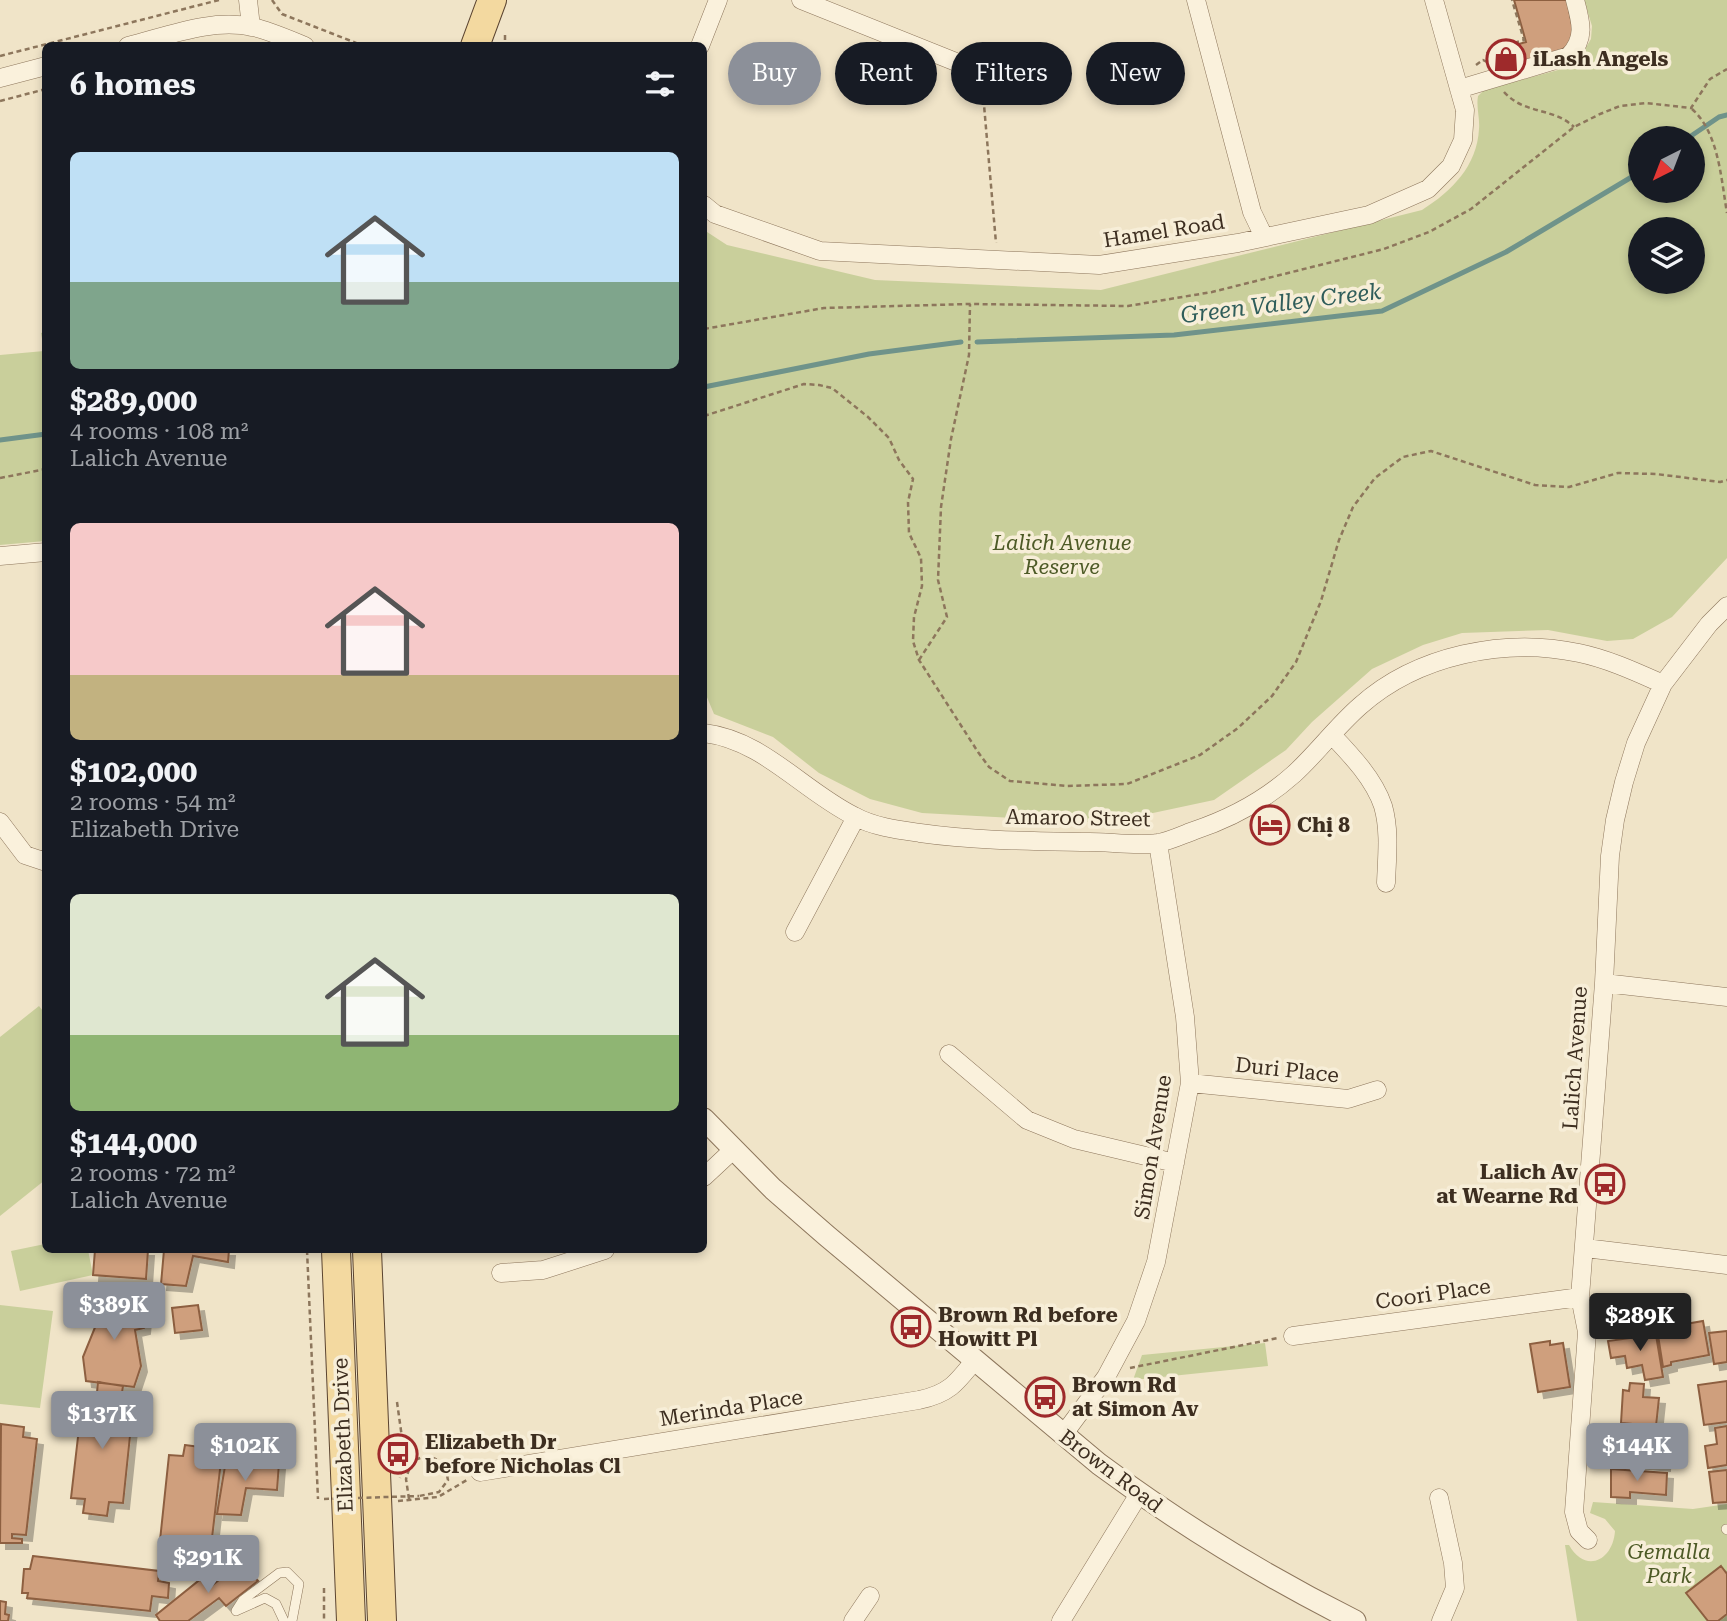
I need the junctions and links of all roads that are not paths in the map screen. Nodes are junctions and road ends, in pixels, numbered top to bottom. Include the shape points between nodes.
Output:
1 (248, 0) edge
2 (492, 0) edge
3 (718, 0) edge
4 (801, 0) edge
5 (1196, 0) edge
6 (1434, 0) edge
7 (1575, 0) edge
8 (251, 27) junction
9 (143, 42) edge
10 (294, 42) edge
11 (476, 42) edge
12 (702, 42) edge
13 (951, 60) edge
14 (42, 67) edge
15 (0, 78) edge
16 (1459, 89) junction
17 (707, 207) edge
18 (1265, 237) junction
19 (42, 552) edge
20 (0, 556) edge
21 (1727, 606) edge
22 (1663, 684) junction
23 (707, 733) edge
24 (1332, 734) junction
25 (856, 817) junction
26 (0, 822) edge
27 (1158, 843) junction
28 (42, 861) edge
29 (1386, 883) dead end
30 (795, 932) dead end
31 (1604, 983) junction
32 (1727, 997) edge
33 (949, 1055) dead end
34 (1190, 1083) junction
35 (1377, 1090) dead end
36 (707, 1122) edge
37 (733, 1150) junction
38 (1175, 1163) junction
39 (707, 1174) edge
40 (1585, 1248) junction
41 (336, 1253) edge
42 (368, 1253) edge
43 (596, 1253) edge
44 (1727, 1265) edge
45 (501, 1273) dead end
46 (1580, 1297) junction
47 (1293, 1336) road end
48 (974, 1361) junction
49 (1063, 1436) junction
50 (480, 1472) road end
51 (1139, 1494) junction
52 (1439, 1498) dead end
53 (1588, 1541) dead end
54 (870, 1596) dead end
55 (285, 1621) edge
56 (292, 1621) edge
57 (351, 1621) edge
58 (382, 1621) edge
59 (853, 1621) edge
60 (1060, 1621) edge
61 (1356, 1621) edge
62 (1441, 1621) edge

1 - 8 street
2 - 11 main road
3 - 12 street
4 - 13 street
5 - 18 street via 1252,212
6 - 16 street, Hamel Road
7 - 16 street via 1581,37 1569,56
8 - 9 street via 199,27
8 - 10 street
14 - 15 street
16 - 18 street, Hamel Road via 1465,110 1463,140 1451,166 1428,189 1369,215
17 - 18 street, Hamel Road via 820,251 1099,265
19 - 20 street
21 - 22 street, Lalich Avenue
22 - 24 street, Amaroo Street via 1580,653 1542,647 1496,648 1416,670 1362,704
22 - 31 street, Lalich Avenue via 1636,743 1615,820
23 - 25 street, Amaroo Street via 724,735 757,750
24 - 27 street, Amaroo Street via 1266,797 1213,824
24 - 29 street via 1371,782 1382,804 1387,830
25 - 27 street, Amaroo Street via 895,830 953,838
25 - 30 street
26 - 28 street via 25,855
27 - 34 street, Simon Avenue via 1185,1017
31 - 32 street
31 - 40 street, Lalich Avenue
33 - 38 street via 1027,1120 1074,1139
34 - 35 street, Duri Place via 1348,1099
34 - 38 street, Simon Avenue
36 - 37 street, Brown Road
37 - 39 street
37 - 48 street, Brown Road via 827,1237
38 - 49 street, Simon Avenue via 1156,1262 1136,1321 1109,1372
40 - 44 street
40 - 46 street, Lalich Avenue
41 - 57 main road, Elizabeth Drive
42 - 58 main road, Elizabeth Drive
43 - 45 street via 543,1270
46 - 47 street, Coori Place
46 - 53 street, Lalich Avenue via 1587,1332 1574,1512
48 - 49 street, Brown Road
48 - 50 street, Merinda Place via 957,1384 919,1400
49 - 51 street, Brown Road
51 - 60 street
51 - 61 street, Brown Road via 1234,1556
52 - 62 street via 1455,1588
54 - 59 street
55 - 56 lane via 276,1604 264,1598 236,1611 243,1600 287,1572 299,1584

